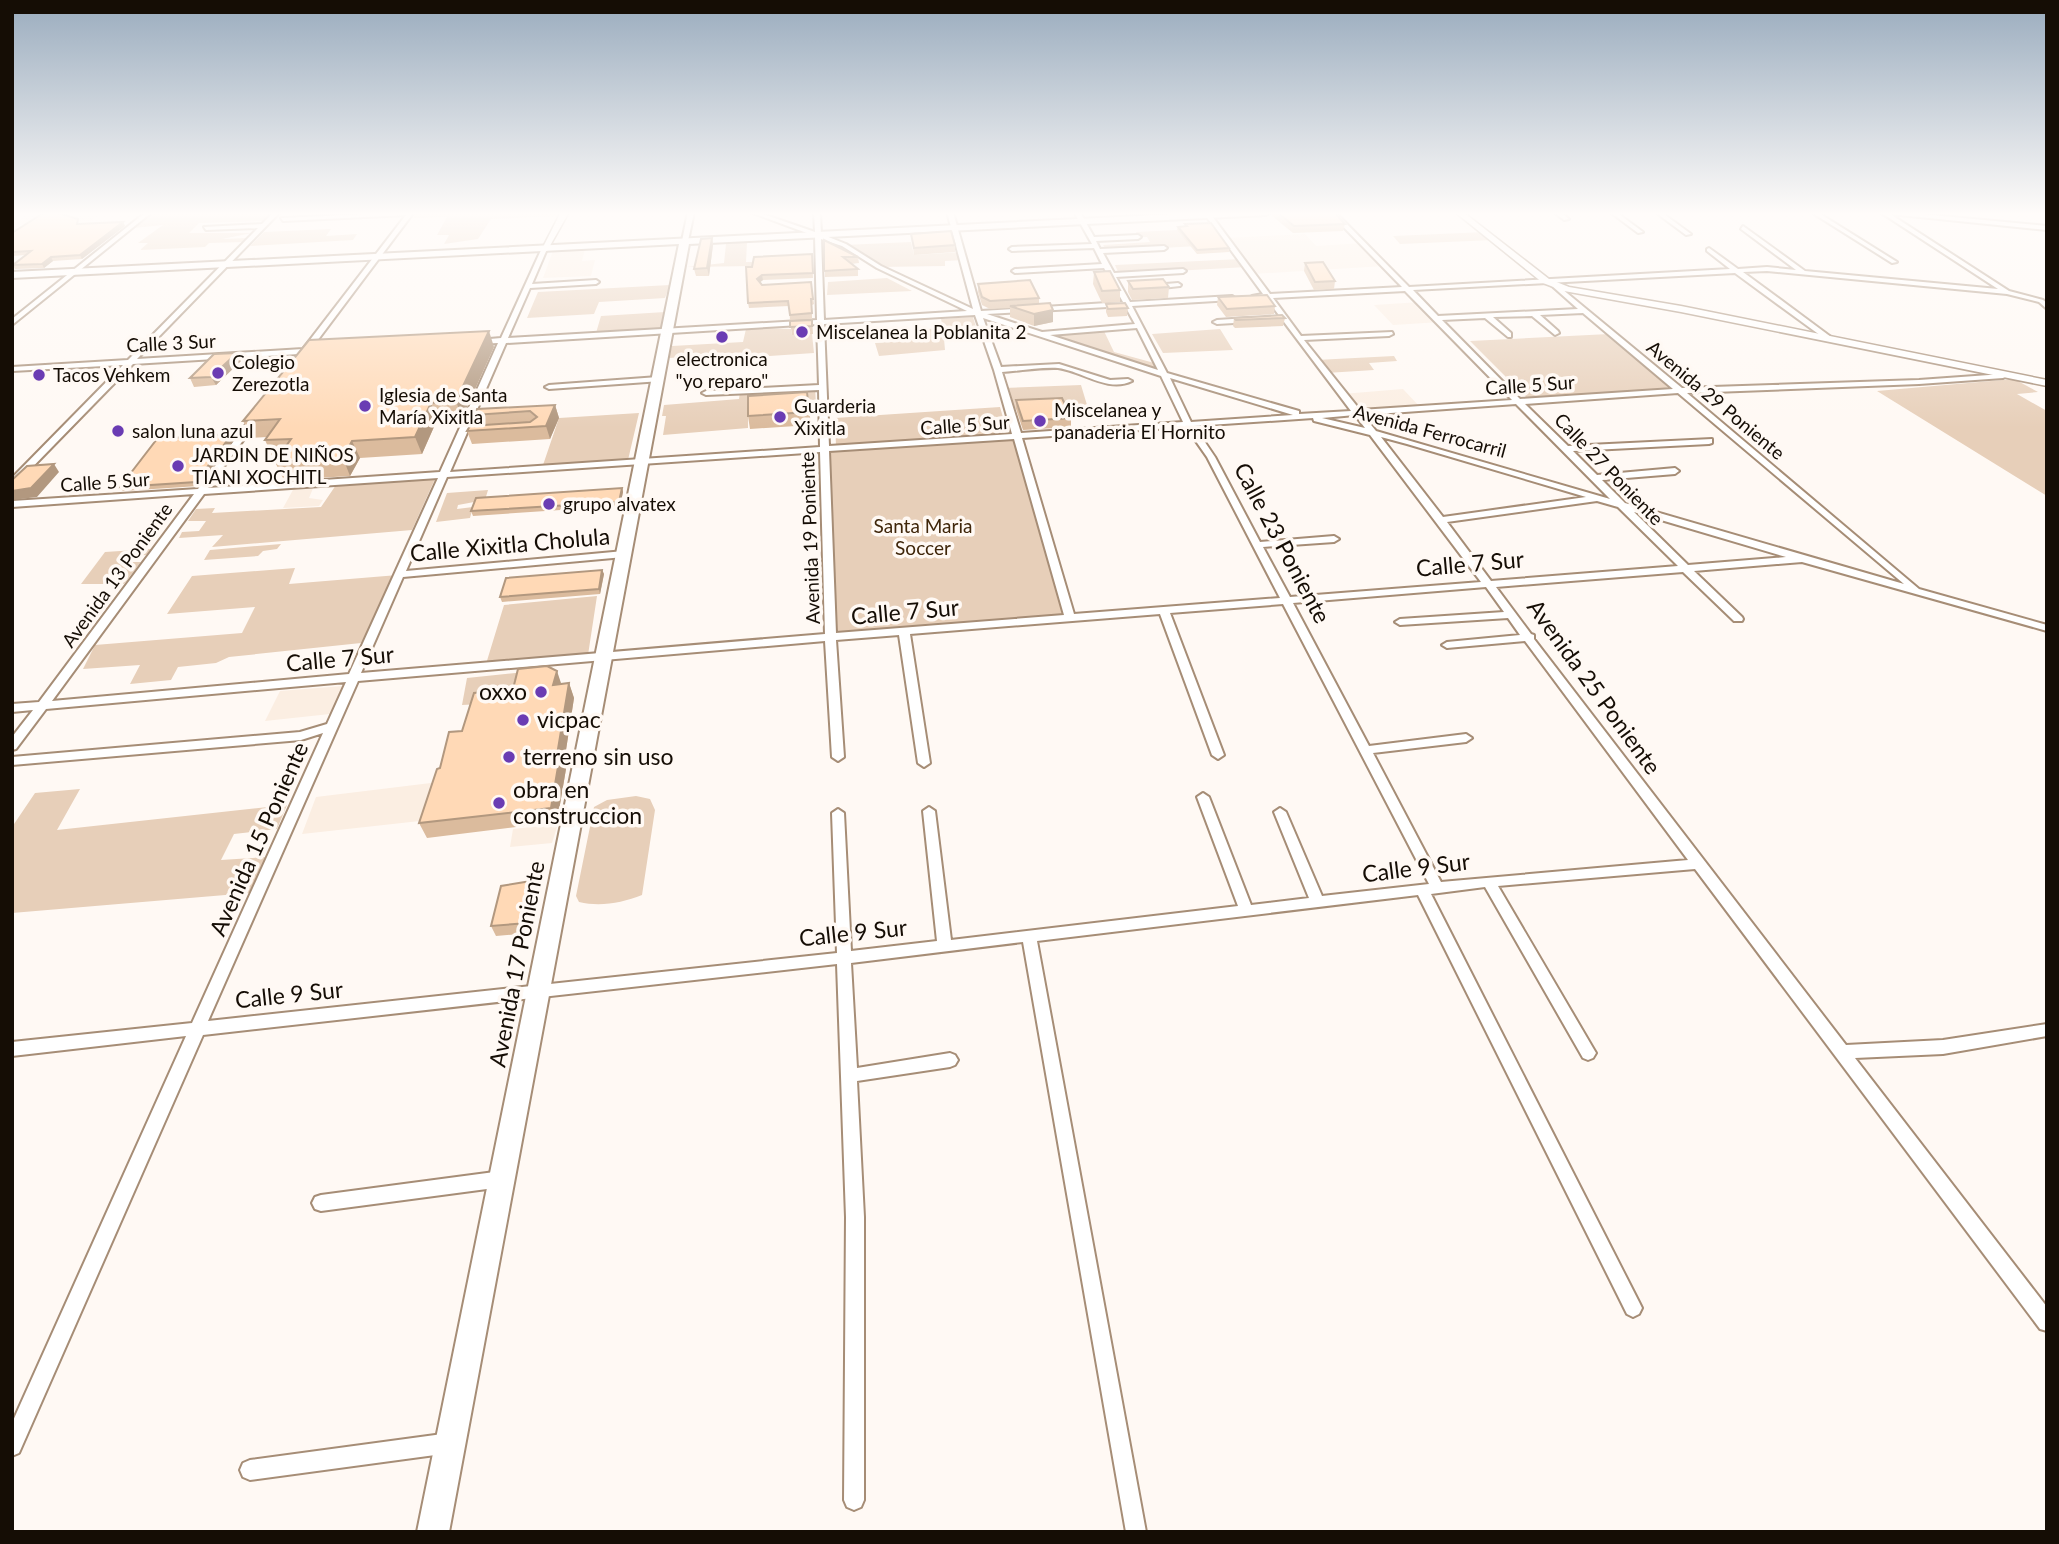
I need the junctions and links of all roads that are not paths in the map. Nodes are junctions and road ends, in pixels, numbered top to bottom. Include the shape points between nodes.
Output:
1 (59, 284) edge
2 (205, 284) edge
3 (357, 284) edge
4 (561, 284) edge
5 (676, 284) edge
6 (816, 284) edge
7 (915, 284) edge
8 (971, 284) edge
9 (1119, 284) edge
10 (1259, 284) edge
11 (1403, 284) edge
12 (1525, 284) edge
13 (1551, 284) edge
14 (1555, 284) edge
15 (1753, 284) edge
16 (1929, 284) edge
17 (1995, 284) edge
18 (1178, 285) dead end
19 (528, 286) joint
20 (1148, 287) edge
21 (1408, 289) junction
22 (2007, 292) junction
23 (1268, 296) junction
24 (2044, 301) edge
25 (1126, 304) junction
26 (2047, 307) edge
27 (1581, 311) junction
28 (1533, 313) junction
29 (978, 314) junction
30 (1486, 315) junction
31 (1437, 318) junction
32 (1261, 319) edge
33 (821, 322) junction
34 (1217, 322) dead end
35 (12, 323) edge
36 (1138, 326) junction
37 (667, 331) junction
38 (1555, 333) dead end
39 (1038, 334) junction
40 (1390, 334) dead end
41 (1508, 335) dead end
42 (1299, 338) junction
43 (1828, 339) junction
44 (502, 341) junction
45 (463, 343) edge
46 (319, 351) edge
47 (306, 352) junction
48 (130, 361) junction
49 (298, 362) edge
50 (12, 369) edge
51 (998, 370) junction
52 (1163, 374) junction
53 (2003, 376) junction
54 (658, 379) junction
55 (1128, 381) dead end
56 (2047, 383) edge
57 (550, 387) dead end
58 (823, 387) junction
59 (1678, 391) junction
60 (706, 394) dead end
61 (1521, 401) junction
62 (267, 402) edge
63 (1356, 412) junction
64 (1305, 416) junction
65 (1188, 423) junction
66 (1370, 432) junction
67 (1017, 437) junction
68 (1709, 441) dead end
69 (825, 450) junction
70 (1570, 452) junction
71 (642, 461) junction
72 (1675, 471) dead end
73 (444, 475) junction
74 (1594, 478) junction
75 (12, 483) edge
76 (201, 491) junction
77 (1601, 498) junction
78 (1618, 503) junction
79 (12, 504) edge
80 (1441, 520) junction
81 (1334, 539) dead end
82 (1257, 545) junction
83 (624, 554) junction
84 (1802, 559) junction
85 (1686, 569) junction
86 (401, 574) junction
87 (1489, 583) junction
88 (1917, 591) junction
89 (1286, 600) junction
90 (1164, 611) junction
91 (1513, 615) junction
92 (1070, 618) junction
93 (1738, 620) dead end
94 (1400, 622) dead end
95 (2047, 628) edge
96 (904, 633) junction
97 (1530, 637) junction
98 (831, 639) junction
99 (1447, 645) dead end
100 (604, 656) junction
101 (354, 679) junction
102 (43, 705) junction
103 (12, 708) edge
104 (333, 726) junction
105 (301, 736) junction
106 (1466, 738) dead end
107 (326, 742) junction
108 (12, 746) edge
109 (1365, 750) junction
110 (1219, 755) dead end
111 (838, 757) dead end
112 (12, 761) edge
113 (924, 763) dead end
114 (1203, 797) dead end
115 (929, 811) dead end
116 (1280, 812) dead end
117 (838, 813) dead end
118 (1698, 864) junction
119 (1489, 882) junction
120 (1430, 890) junction
121 (1318, 903) junction
122 (1247, 911) junction
123 (1029, 936) junction
124 (945, 946) junction
125 (843, 958) junction
126 (539, 990) junction
127 (198, 1028) junction
128 (2047, 1030) edge
129 (12, 1049) edge
130 (1842, 1052) junction
131 (1588, 1053) dead end
132 (950, 1060) dead end
133 (848, 1076) junction
134 (502, 1179) junction
135 (321, 1203) dead end
136 (1633, 1308) dead end
137 (2047, 1322) edge
138 (451, 1443) junction
139 (12, 1446) edge
140 (250, 1470) dead end
141 (854, 1500) dead end
142 (433, 1532) edge
143 (1136, 1532) edge

1 - 35 street
2 - 48 street
3 - 47 street
4 - 19 street
5 - 37 main road, Avenida 17 Poniente
6 - 33 street, Avenida 19 Poniente
7 - 29 street, Avenida Ferrocarril
8 - 29 street
9 - 25 street, Calle 23 Poniente
10 - 23 street, Avenida 25 Poniente
11 - 21 street, Calle 27 Poniente
12 - 21 street
13 - 27 street, Avenida 29 Poniente
14 - 43 street
15 - 43 street
16 - 22 street
17 - 22 street
18 - 20 street
19 - 44 street, Avenida 15 Poniente
21 - 23 street
21 - 31 street, Calle 27 Poniente
22 - 24 street
23 - 25 street
23 - 42 street, Avenida 25 Poniente via 1278,318
24 - 26 street
25 - 29 street
25 - 36 street, Calle 23 Poniente
27 - 28 street
27 - 59 street, Avenida 29 Poniente
28 - 30 street
28 - 38 street
29 - 33 street
29 - 39 street, Avenida Ferrocarril
29 - 51 street
30 - 31 street
30 - 41 street
31 - 61 street, Calle 27 Poniente
32 - 34 street
33 - 37 street
33 - 58 street, Avenida 19 Poniente
36 - 39 street
36 - 52 street, Calle 23 Poniente
37 - 44 street
37 - 54 main road, Avenida 17 Poniente
39 - 52 street, Avenida Ferrocarril
40 - 42 street
42 - 63 street, Avenida 25 Poniente
43 - 53 street
44 - 45 street
44 - 73 street, Avenida 15 Poniente via 467,435
46 - 47 street, Calle 3 Sur
47 - 48 street, Calle 3 Sur
47 - 49 street
48 - 50 street, Calle 3 Sur
48 - 75 street
51 - 55 street via 1059,366 1110,382
51 - 67 street
52 - 64 street, Avenida Ferrocarril
52 - 65 street, Calle 23 Poniente
53 - 56 street
53 - 59 street, Calle 5 Sur
54 - 57 street
54 - 71 main road, Avenida 17 Poniente
58 - 60 street
58 - 69 street, Avenida 19 Poniente
59 - 61 street, Calle 5 Sur
59 - 88 street, Avenida 29 Poniente
61 - 63 street, Calle 5 Sur
61 - 70 street, Calle 27 Poniente
62 - 76 street, Avenida 13 Poniente
63 - 64 street, Calle 5 Sur
63 - 66 street, Avenida 25 Poniente
64 - 65 street, Calle 5 Sur
64 - 66 street, Avenida Ferrocarril
65 - 67 street, Calle 5 Sur
65 - 82 street, Calle 23 Poniente
66 - 77 street, Avenida Ferrocarril
66 - 80 street, Avenida 25 Poniente
67 - 69 street, Calle 5 Sur
67 - 92 street
68 - 70 street
69 - 71 street, Calle 5 Sur
69 - 98 street, Avenida 19 Poniente
70 - 74 street, Calle 27 Poniente
71 - 73 street, Calle 5 Sur
71 - 83 main road, Avenida 17 Poniente
72 - 74 street
73 - 76 street, Calle 5 Sur
73 - 86 street, Avenida 15 Poniente
74 - 78 street, Calle 27 Poniente
76 - 79 street, Calle 5 Sur
76 - 102 street, Avenida 13 Poniente
77 - 78 street, Avenida Ferrocarril
77 - 80 street
78 - 84 street, Avenida Ferrocarril
78 - 85 street, Calle 27 Poniente
80 - 87 street, Avenida 25 Poniente
81 - 82 street
82 - 89 street, Calle 23 Poniente
83 - 86 street, Calle Xixitla Cholula
83 - 100 main road, Avenida 17 Poniente
84 - 85 street, Calle 7 Sur
84 - 88 street, Avenida Ferrocarril
85 - 87 street, Calle 7 Sur
85 - 93 street, Calle 27 Poniente
86 - 101 street, Avenida 15 Poniente
87 - 89 street, Calle 7 Sur
87 - 91 street, Avenida 25 Poniente
88 - 95 street, Avenida Ferrocarril
89 - 90 street, Calle 7 Sur
89 - 109 street, Calle 23 Poniente
90 - 92 street, Calle 7 Sur
90 - 110 street
91 - 94 street
91 - 97 street, Avenida 25 Poniente
92 - 96 street, Calle 7 Sur
96 - 98 street, Calle 7 Sur
96 - 113 street
97 - 99 street
97 - 118 street, Avenida 25 Poniente
98 - 100 street, Calle 7 Sur
98 - 111 street, Avenida 19 Poniente
100 - 101 street, Calle 7 Sur
100 - 126 main road, Avenida 17 Poniente
101 - 102 street, Calle 7 Sur
101 - 104 street, Avenida 15 Poniente
102 - 103 street, Calle 7 Sur
102 - 108 street, Avenida 13 Poniente
104 - 105 street
104 - 107 street, Avenida 15 Poniente
105 - 107 street
105 - 112 street
106 - 109 street
107 - 127 street, Avenida 15 Poniente
109 - 120 street, Calle 23 Poniente
114 - 122 street
115 - 124 street
116 - 121 street
117 - 125 street
118 - 119 street, Calle 9 Sur
118 - 130 street, Avenida 25 Poniente
119 - 120 street, Calle 9 Sur
119 - 131 street
120 - 121 street, Calle 9 Sur
120 - 136 street, Calle 23 Poniente
121 - 122 street, Calle 9 Sur
122 - 123 street, Calle 9 Sur
123 - 124 street, Calle 9 Sur
123 - 143 street
124 - 125 street, Calle 9 Sur
125 - 126 street, Calle 9 Sur
125 - 133 street
126 - 127 street, Calle 9 Sur
126 - 134 main road, Avenida 17 Poniente
127 - 129 street, Calle 9 Sur
127 - 139 street, Avenida 15 Poniente
128 - 130 street via 1943,1047
130 - 137 street, Avenida 25 Poniente
132 - 133 street
133 - 141 street via 855,1217
134 - 135 street
134 - 138 main road, Avenida 17 Poniente
138 - 140 street
138 - 142 main road, Avenida 17 Poniente

